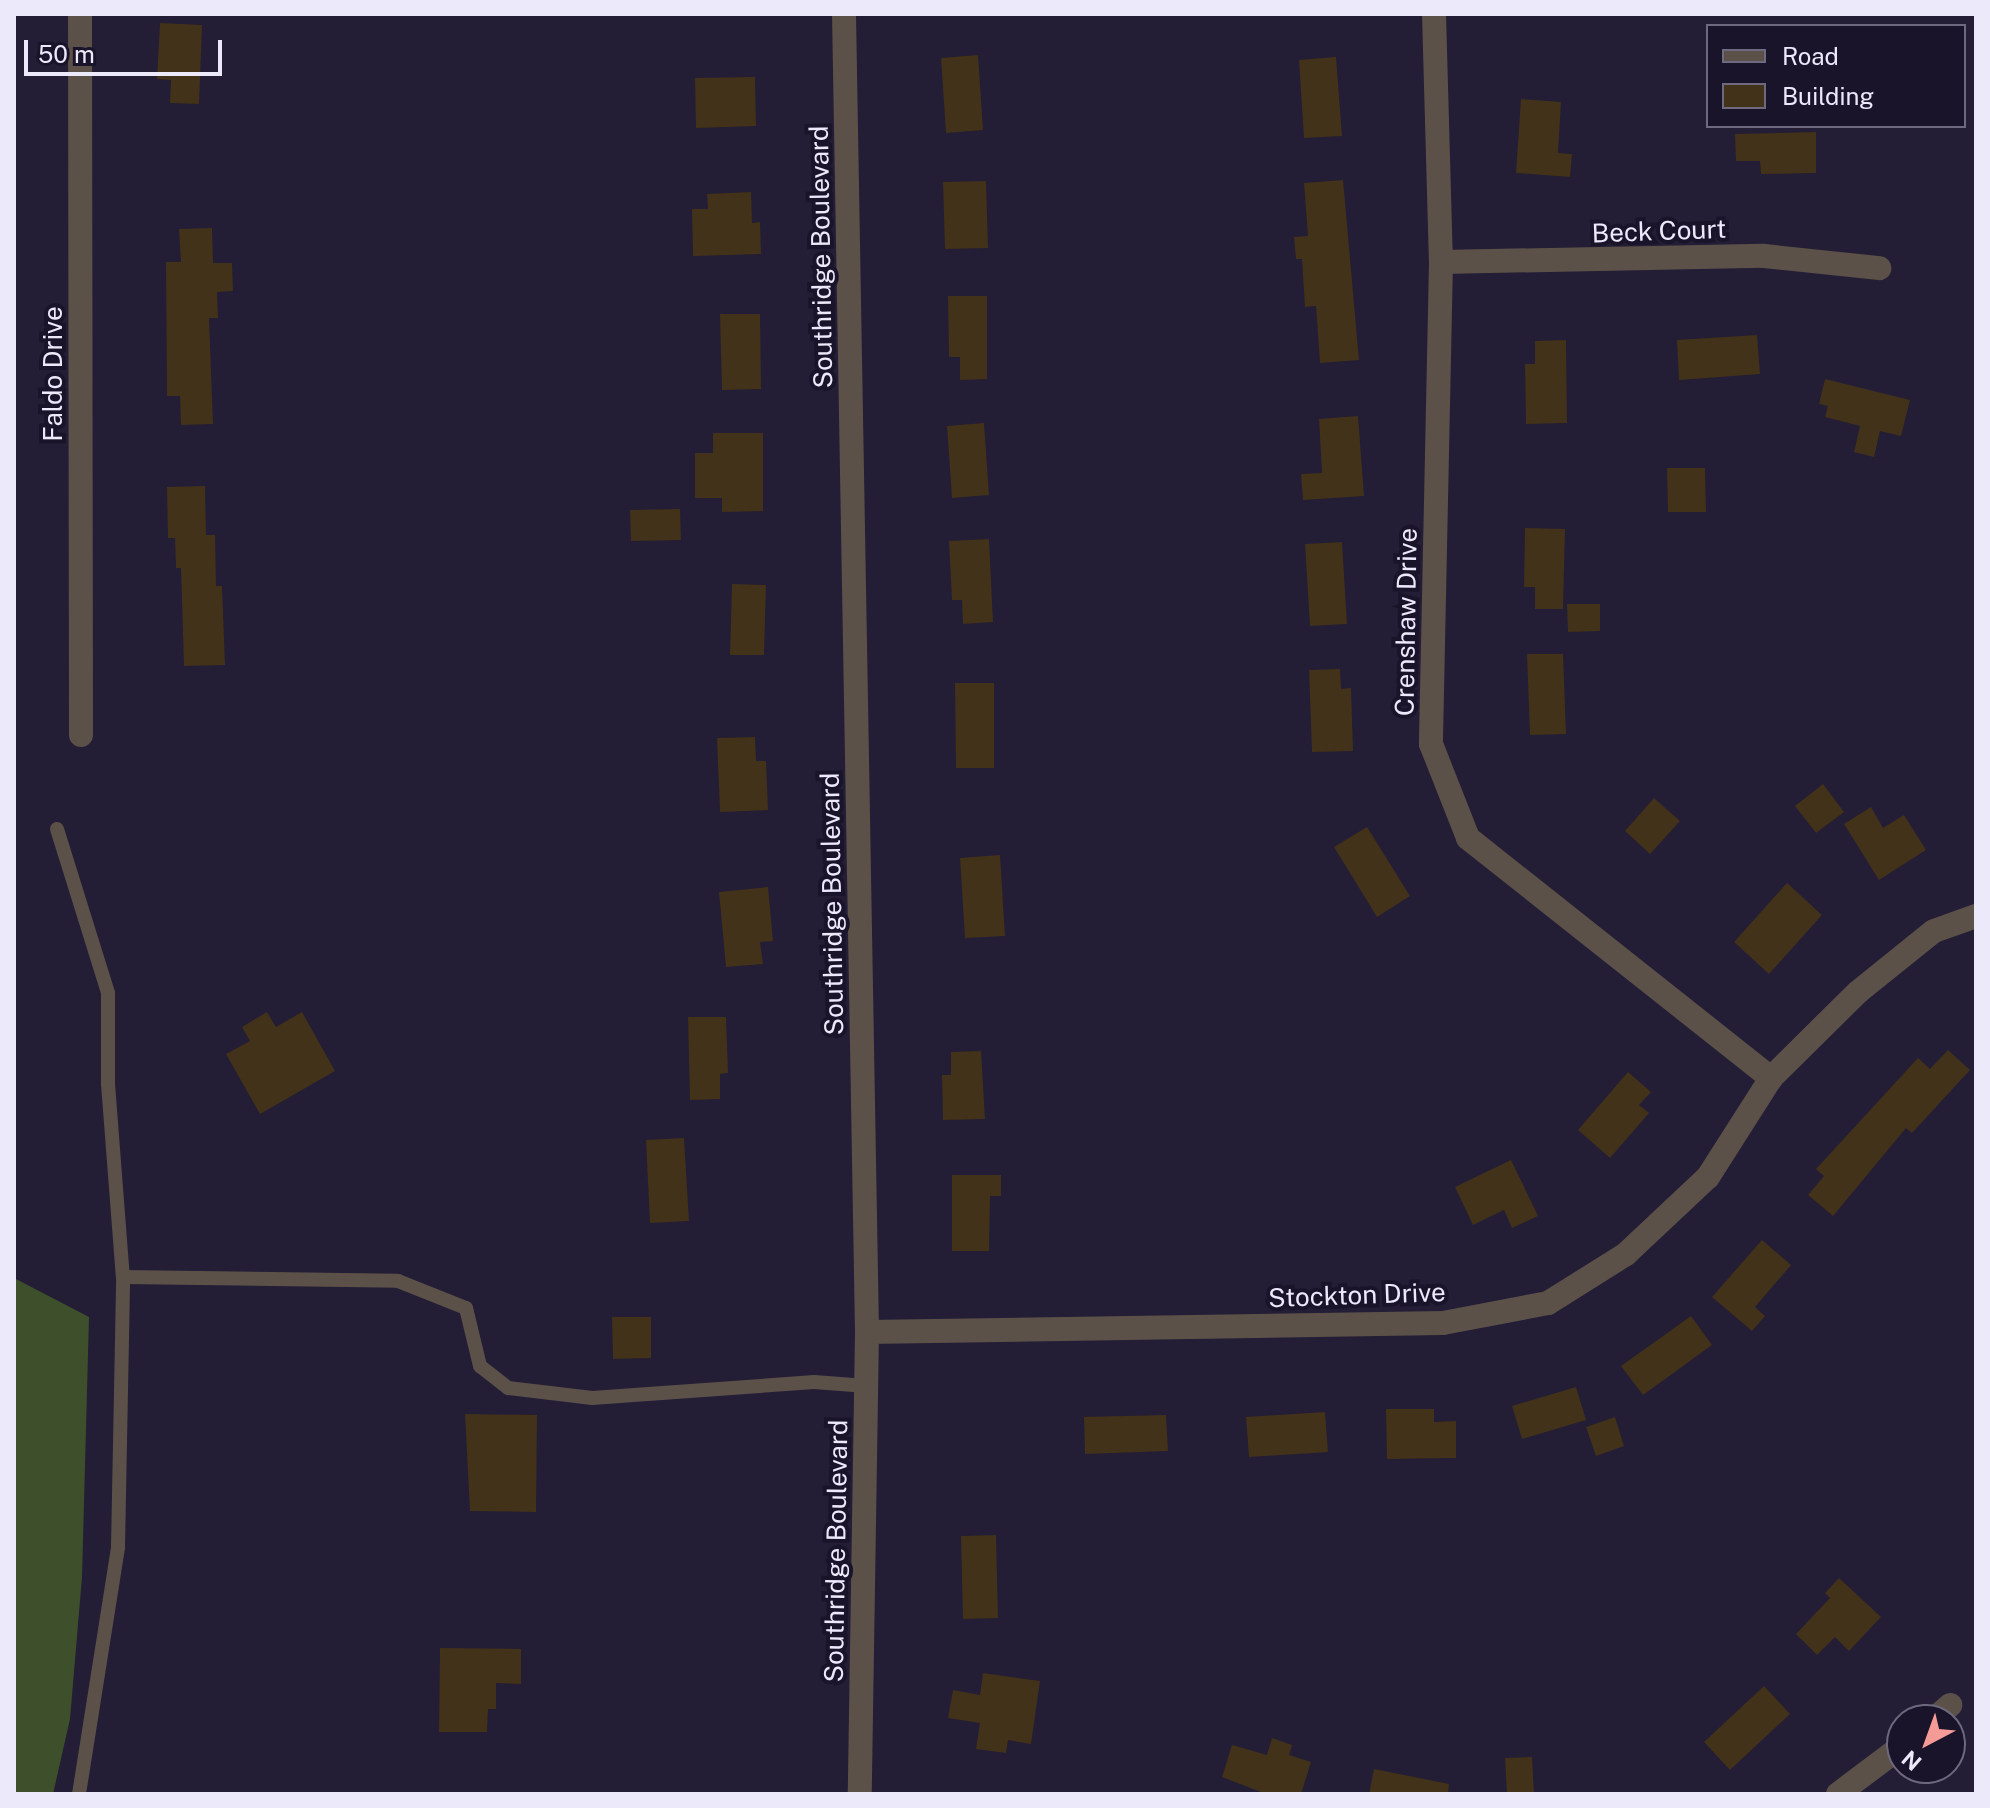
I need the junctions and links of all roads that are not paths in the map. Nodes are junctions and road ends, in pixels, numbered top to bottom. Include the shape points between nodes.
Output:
1 (80, 14) edge
2 (844, 14) edge
3 (1434, 14) edge
4 (1441, 262) junction
5 (1879, 268) dead end
6 (81, 735) dead end
7 (57, 829) dead end
8 (1976, 916) edge
9 (1771, 1078) junction
10 (123, 1277) junction
11 (867, 1332) junction
12 (867, 1386) junction
13 (1886, 1758) edge
14 (79, 1794) edge
15 (860, 1794) edge
16 (1838, 1794) edge

1 - 6 street, Faldo Drive
2 - 11 street, Southridge Boulevard
3 - 4 street, Crenshaw Drive
4 - 5 street, Beck Court via 1764,256
4 - 9 street, Crenshaw Drive via 1431,744 1468,838
7 - 10 lane via 108,993 111,1146
8 - 9 street, Stockton Drive via 1923,940 1858,992
9 - 11 street, Stockton Drive via 1708,1177 1626,1254 1548,1303 1443,1323
10 - 12 lane via 398,1281 466,1308 480,1366 508,1388 592,1398 814,1382
10 - 14 lane via 118,1547
11 - 12 street, Southridge Boulevard
12 - 15 street, Southridge Boulevard
13 - 16 street

